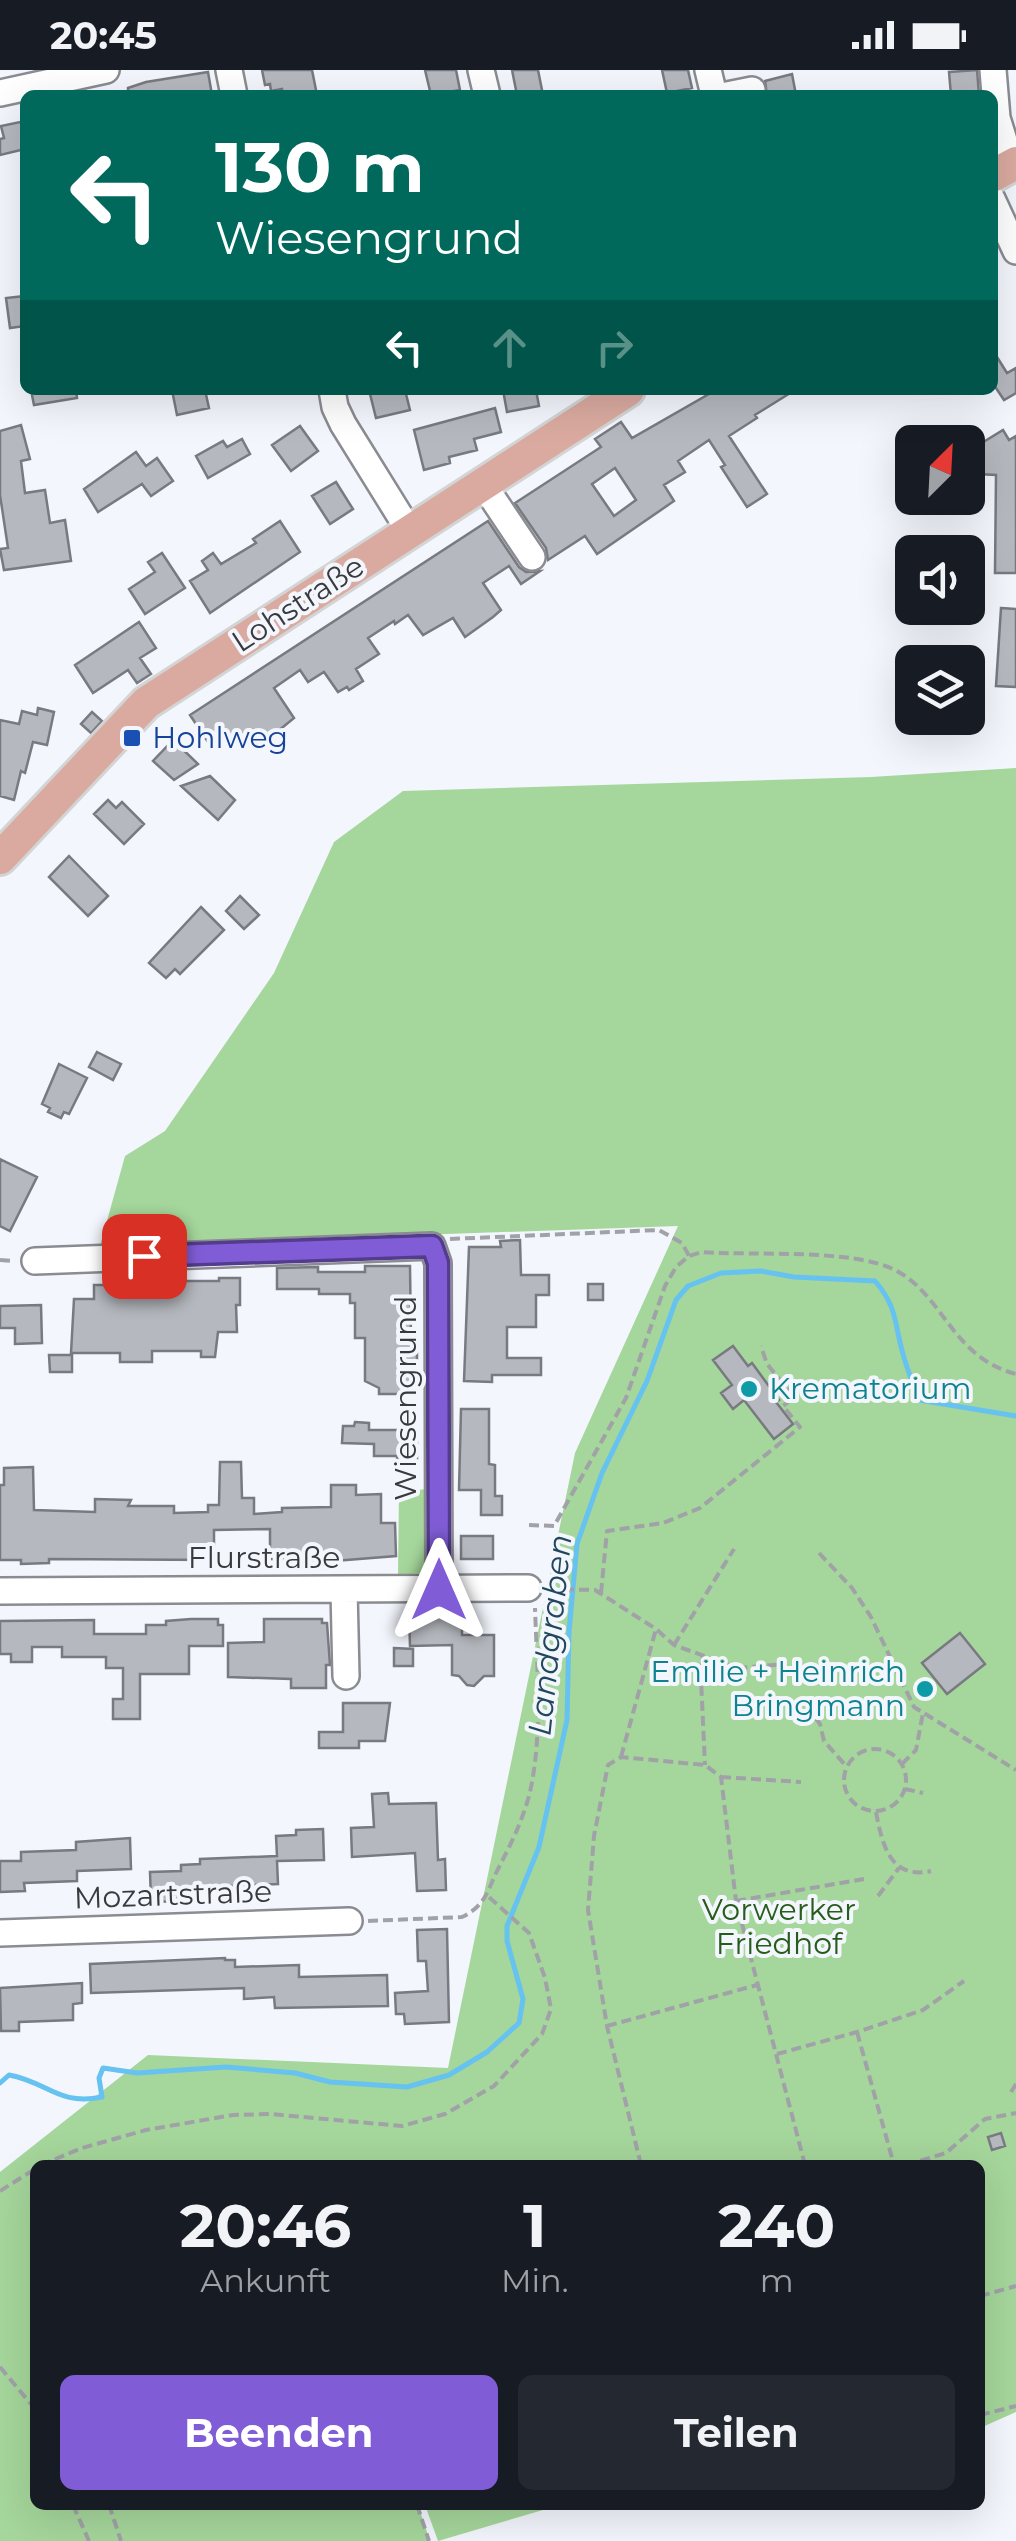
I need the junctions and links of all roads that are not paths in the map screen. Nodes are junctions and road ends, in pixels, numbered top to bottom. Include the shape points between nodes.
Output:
1 (88, 72) edge
2 (0, 94) edge
3 (998, 123) edge
4 (1007, 168) edge
5 (998, 212) edge
6 (1016, 250) edge
7 (333, 395) edge
8 (620, 395) edge
9 (483, 484) junction
10 (410, 532) junction
11 (532, 557) dead end
12 (0, 858) edge
13 (34, 1261) dead end
14 (344, 1590) junction
15 (439, 1590) junction
16 (0, 1591) edge
17 (538, 1595) road end
18 (346, 1676) dead end
19 (348, 1921) road end
20 (0, 1934) edge

1 - 2 street
3 - 4 street
5 - 6 street
7 - 10 street via 343,424
8 - 9 main road, Lohstraße
9 - 10 main road, Lohstraße
9 - 11 street
10 - 12 main road, Lohstraße via 146,704
13 - 15 street, Wiesengrund via 432,1246 438,1263
14 - 15 street, Flurstraße
14 - 16 street, Flurstraße
14 - 18 street
15 - 17 street, Flurstraße
19 - 20 street, Mozartstraße

